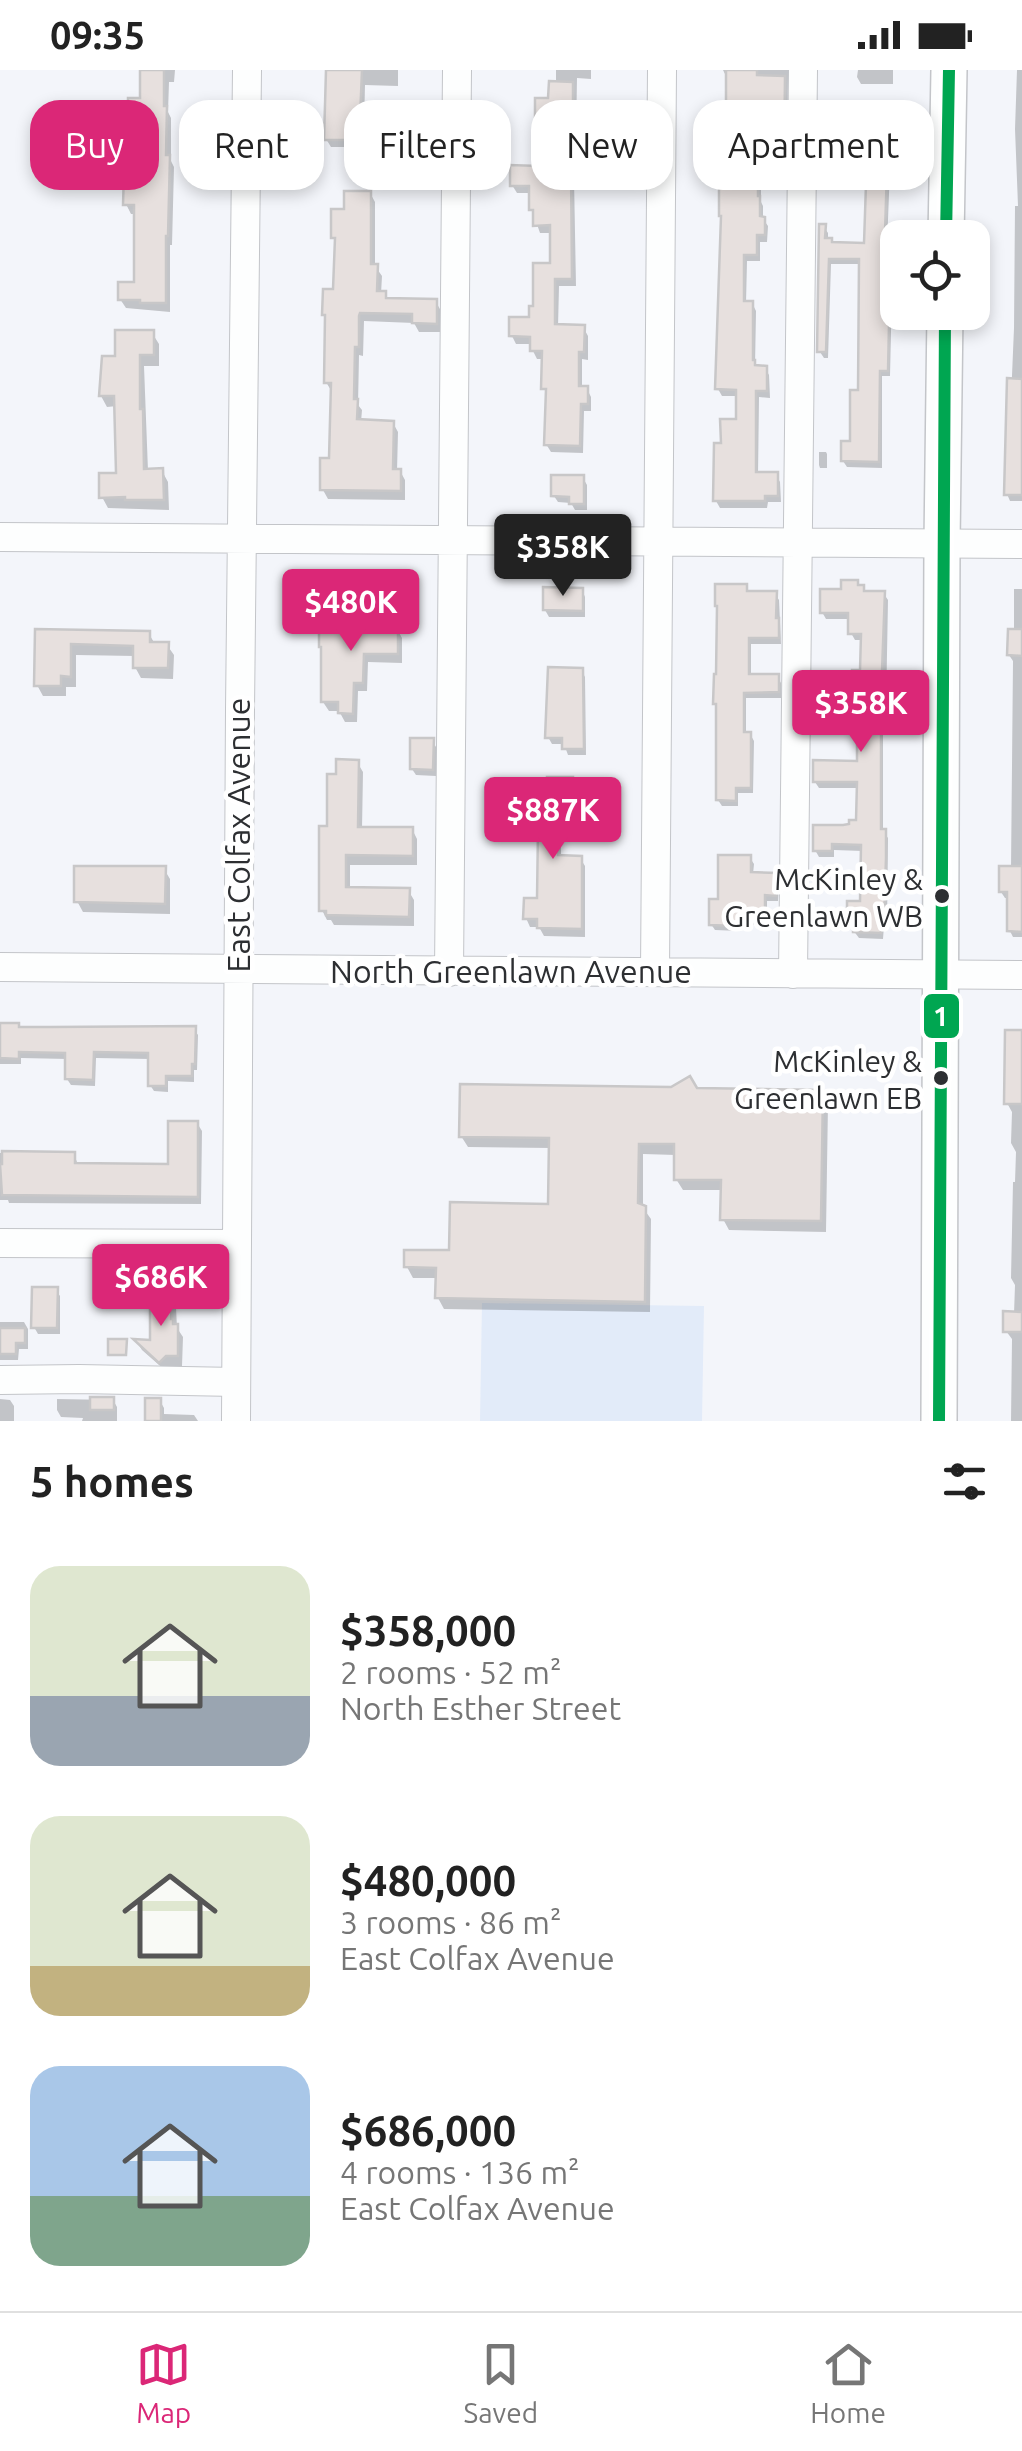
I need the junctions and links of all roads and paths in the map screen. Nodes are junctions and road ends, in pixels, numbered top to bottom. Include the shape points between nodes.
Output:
1 (247, 70) edge
2 (456, 70) edge
3 (662, 70) edge
4 (803, 70) edge
5 (949, 70) edge
6 (946, 220) edge
7 (946, 330) edge
8 (0, 536) edge
9 (244, 539) junction
10 (453, 540) junction
11 (659, 542) junction
12 (796, 543) junction
13 (942, 543) junction
14 (1022, 544) edge
15 (0, 967) edge
16 (238, 970) junction
17 (449, 972) junction
18 (655, 972) junction
19 (793, 974) junction
20 (942, 975) junction
21 (1022, 975) edge
22 (0, 1243) edge
23 (238, 1244) junction
24 (0, 1380) edge
25 (236, 1382) junction
26 (236, 1421) edge
27 (939, 1421) edge

1 - 9 street, East Colfax Avenue
2 - 10 street
3 - 11 street
4 - 12 street
5 - 6 main road
7 - 13 main road
8 - 9 street
9 - 10 street
9 - 16 street, East Colfax Avenue
10 - 11 street
10 - 17 street
11 - 12 street
11 - 18 street
12 - 13 street
12 - 19 street
13 - 14 street
13 - 20 main road
15 - 16 street, North Greenlawn Avenue
16 - 17 street, North Greenlawn Avenue
16 - 23 street, East Colfax Avenue
17 - 18 street, North Greenlawn Avenue
18 - 19 street, North Greenlawn Avenue
19 - 20 street, North Greenlawn Avenue
20 - 21 street, North Greenlawn Avenue
20 - 27 main road
22 - 23 street
23 - 25 street, East Colfax Avenue
24 - 25 street
25 - 26 street, East Colfax Avenue

